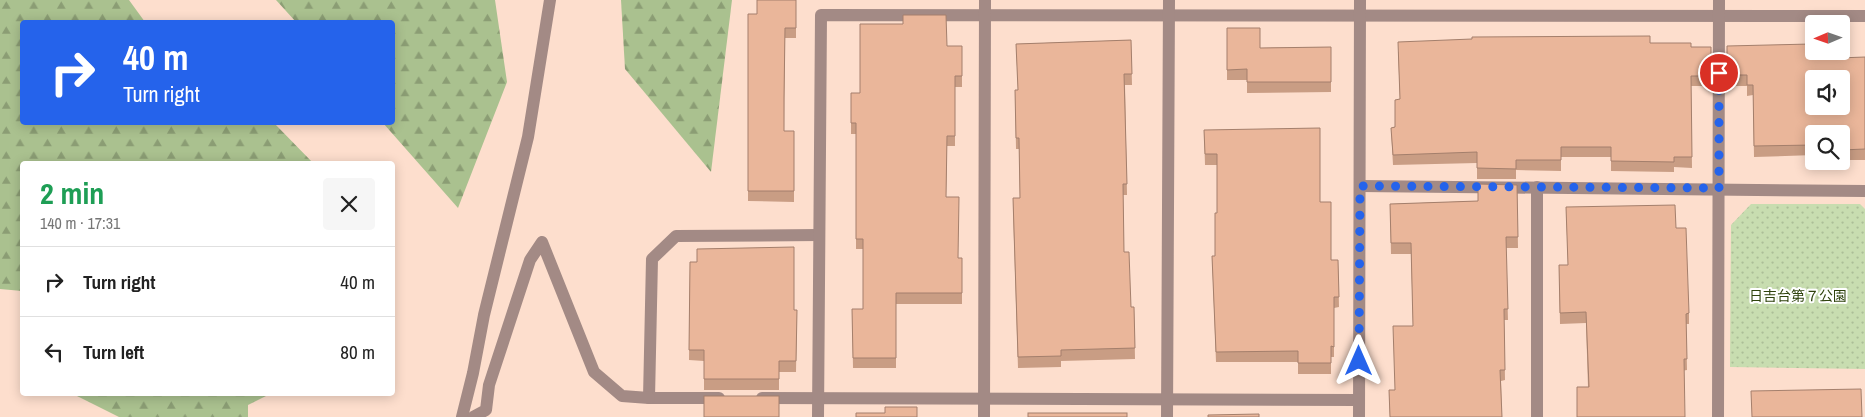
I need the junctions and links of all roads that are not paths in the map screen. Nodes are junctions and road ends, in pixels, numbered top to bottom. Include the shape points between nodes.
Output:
1 (550, 0) edge
2 (986, 0) edge
3 (1169, 0) edge
4 (1360, 0) edge
5 (1719, 0) edge
6 (985, 15) junction
7 (1168, 15) junction
8 (1360, 15) junction
9 (1719, 16) junction
10 (1865, 16) edge
11 (1360, 186) junction
12 (1537, 187) junction
13 (1719, 188) junction
14 (1865, 191) edge
15 (820, 235) junction
16 (649, 398) junction
17 (729, 398) edge
18 (748, 398) edge
19 (818, 399) junction
20 (984, 399) junction
21 (1167, 399) junction
22 (1359, 400) junction
23 (462, 417) edge
24 (473, 417) edge
25 (818, 417) edge
26 (984, 417) edge
27 (1167, 417) edge
28 (1359, 417) edge
29 (1537, 417) edge
30 (1718, 417) edge

1 - 23 street via 528,137
2 - 6 street
3 - 7 street
4 - 8 street
5 - 9 street
6 - 7 street
6 - 15 street via 821,14
6 - 20 street
7 - 8 street
7 - 21 street
8 - 9 street
8 - 11 street
9 - 10 street
9 - 13 street
11 - 12 street
11 - 22 street
12 - 13 street
12 - 29 street
13 - 14 street
13 - 30 street
15 - 16 street via 676,236 652,259
15 - 19 street
16 - 17 street
16 - 24 street via 622,396 594,372 542,242 530,260 489,385 486,410
18 - 19 street
19 - 20 street
19 - 25 street
20 - 21 street
20 - 26 street
21 - 22 street
21 - 27 street
22 - 28 street

